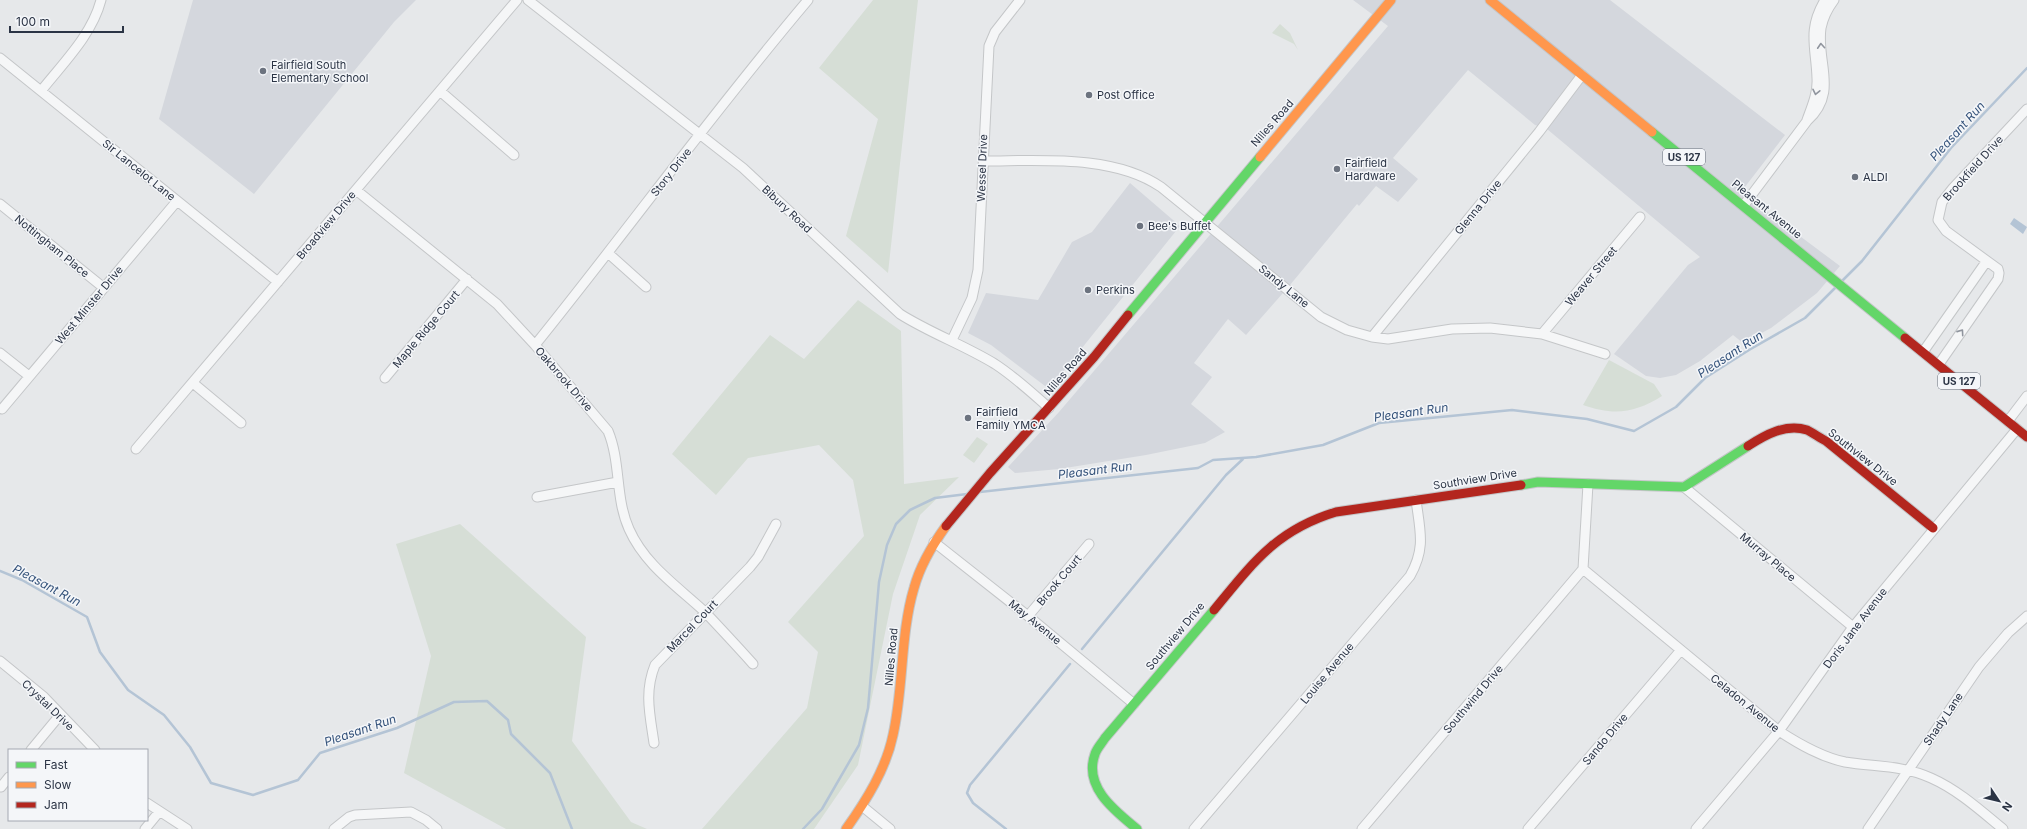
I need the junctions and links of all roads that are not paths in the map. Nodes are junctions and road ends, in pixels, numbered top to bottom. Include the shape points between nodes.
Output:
1 (101, 0) edge
2 (517, 0) edge
3 (528, 0) edge
4 (808, 0) edge
5 (1020, 0) edge
6 (1391, 0) edge
7 (1490, 0) edge
8 (1825, 0) edge
9 (1834, 0) edge
10 (0, 58) edge
11 (1582, 75) junction
12 (41, 91) junction
13 (440, 91) junction
14 (2027, 109) edge
15 (1807, 121) junction
16 (701, 134) junction
17 (514, 154) dead end
18 (983, 161) junction
19 (356, 190) junction
20 (176, 201) junction
21 (0, 204) edge
22 (1744, 205) junction
23 (1640, 217) dead end
24 (1204, 223) junction
25 (608, 254) junction
26 (1986, 262) junction
27 (467, 279) junction
28 (278, 282) junction
29 (646, 287) dead end
30 (104, 288) junction
31 (1542, 334) junction
32 (1372, 337) junction
33 (952, 340) junction
34 (535, 345) junction
35 (1924, 352) junction
36 (0, 353) edge
37 (1605, 354) dead end
38 (1939, 364) junction
39 (29, 376) junction
40 (385, 378) dead end
41 (193, 383) junction
42 (2027, 396) edge
43 (1050, 408) junction
44 (2, 409) dead end
45 (2008, 421) junction
46 (241, 423) dead end
47 (2016, 429) junction
48 (2027, 437) edge
49 (136, 449) dead end
50 (618, 482) junction
51 (1588, 484) junction
52 (1684, 487) junction
53 (537, 497) dead end
54 (1416, 500) junction
55 (776, 524) dead end
56 (1933, 528) junction
57 (934, 542) junction
58 (1089, 544) dead end
59 (1583, 569) junction
60 (704, 612) junction
61 (1028, 616) junction
62 (2027, 616) edge
63 (1853, 627) junction
64 (1681, 650) junction
65 (0, 661) edge
66 (753, 664) dead end
67 (1134, 704) junction
68 (60, 715) junction
69 (1779, 731) junction
70 (654, 743) dead end
71 (32, 749) edge
72 (94, 749) edge
73 (1909, 771) junction
74 (8, 778) edge
75 (1, 787) edge
76 (148, 805) edge
77 (862, 806) junction
78 (158, 812) junction
79 (145, 829) edge
80 (187, 829) edge
81 (334, 829) edge
82 (437, 829) edge
83 (846, 829) edge
84 (890, 829) edge
85 (1137, 829) edge
86 (1194, 829) edge
87 (1362, 829) edge
88 (1528, 829) edge
89 (1696, 829) edge
90 (1868, 829) edge
91 (2003, 829) edge

1 - 12 street via 98,12 86,34
2 - 13 street, Broadview Drive
3 - 16 street, Bibury Road
4 - 16 street, Story Drive
5 - 18 street, Wessel Drive via 994,32 989,46
6 - 24 street, Nilles Road
7 - 11 street, Pleasant Avenue / US 127
8 -> 15 street via 1815,20 1813,49 1817,88
15 -> 9 street via 1816,113 1824,94 1821,27
10 - 12 street, Sir Lancelot Lane
11 - 22 street, Pleasant Avenue / US 127
11 - 32 street, Glenna Drive via 1539,132
12 - 20 street, Sir Lancelot Lane
13 - 17 street
13 - 19 street, Broadview Drive
14 - 26 street, Brookfield Drive via 1953,188 1940,209 1938,220 1946,231
15 - 22 street
16 - 25 street, Story Drive
16 - 33 street, Bibury Road via 743,168 900,314
18 - 24 street, Sandy Lane via 1088,163 1125,169 1154,182
18 - 33 street, Wessel Drive via 978,270 972,298
19 - 27 street, Oakbrook Drive
19 - 28 street, Broadview Drive
20 - 28 street, Sir Lancelot Lane
20 - 30 street, West Minster Drive
21 - 30 street, Nottingham Place
22 - 35 street, Pleasant Avenue / US 127
23 - 31 street, Weaver Street
24 - 32 street, Sandy Lane via 1321,317 1347,330
24 - 43 street, Nilles Road
25 - 29 street
25 - 34 street, Story Drive
26 - 35 street
38 -> 26 street, Brookfield Drive via 1998,279 1998,270
27 - 34 street, Oakbrook Drive via 497,304
27 - 40 street, Maple Ridge Court
28 - 41 street, Broadview Drive
30 - 39 street, West Minster Drive
31 - 32 street, Sandy Lane via 1490,328 1452,329 1388,339
31 - 37 street, Sandy Lane
33 - 43 street, Bibury Road via 994,364
34 - 50 street, Oakbrook Drive via 608,431 614,446
35 - 38 street, Pleasant Avenue / US 127
36 - 39 street
38 - 45 street, Pleasant Avenue / US 127
39 - 44 street, West Minster Drive
41 - 46 street
41 - 49 street, Broadview Drive
42 - 45 street
43 - 57 street, Nilles Road via 990,473
45 - 47 street, Pleasant Avenue / US 127
47 - 48 street, Pleasant Avenue / US 127
47 - 56 street, Doris Jane Avenue
50 - 53 street
50 - 60 street, Oakbrook Drive via 628,528 643,556
51 - 52 street, Southview Drive
51 - 54 street, Southview Drive via 1538,482
51 - 59 street
52 - 56 street, Southview Drive via 1765,435 1784,429 1806,430 1826,441
52 - 63 street, Murray Place
54 - 67 street, Southview Drive via 1329,513 1302,523 1282,536 1260,555
54 - 86 street, Louise Avenue via 1421,544 1417,563 1410,576
55 - 60 street, Marcel Court via 754,562
56 - 63 street, Doris Jane Avenue
57 - 61 street, May Avenue
57 - 77 street, Nilles Road via 914,586 908,612 893,736 880,774
58 - 61 street, Brook Court
59 - 64 street, Celadon Avenue
59 - 87 street, Southwind Drive
60 - 66 street, Oakbrook Drive
60 - 70 street, Marcel Court via 655,665 649,679 648,699
61 - 67 street, May Avenue
62 - 73 street, Shady Lane via 2008,633 1979,667
63 - 69 street, Doris Jane Avenue
64 - 69 street, Celadon Avenue
64 - 88 street, Sando Drive
65 - 68 street, Crystal Drive via 44,697
67 - 85 street, Southview Drive via 1095,754 1093,772 1096,788 1110,807
68 - 71 street
68 - 72 street, Crystal Drive
69 - 73 street, Celadon Avenue via 1811,751 1844,762 1889,765
69 - 89 street, Doris Jane Avenue
73 - 90 street, Shady Lane
73 - 91 street, Celadon Avenue via 1931,778 1963,796
74 - 75 street
76 - 78 street
77 - 83 street, Nilles Road
77 - 84 street
78 - 79 street
78 - 80 street
81 - 82 street via 349,817 356,815 405,811 418,815

